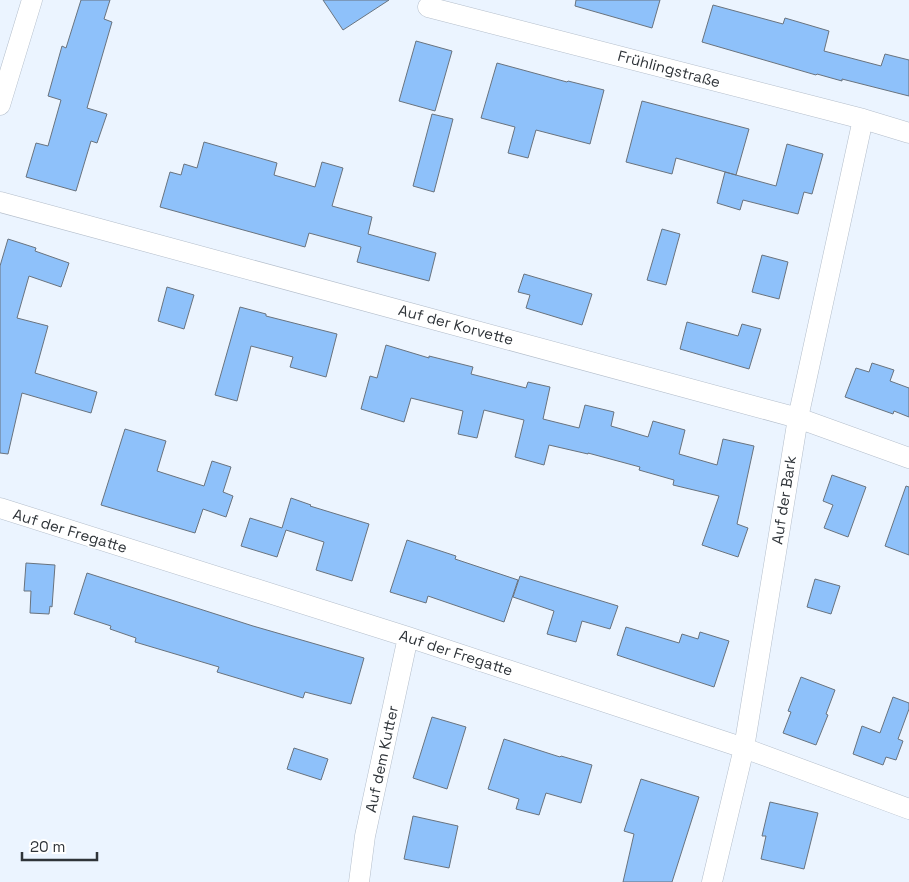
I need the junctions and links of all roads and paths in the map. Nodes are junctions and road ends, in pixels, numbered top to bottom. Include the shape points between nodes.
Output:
1 (32, 0) edge
2 (428, 7) dead end
3 (0, 104) edge
4 (863, 120) junction
5 (909, 133) edge
6 (0, 202) edge
7 (798, 418) junction
8 (909, 458) edge
9 (0, 508) edge
10 (408, 637) junction
11 (744, 748) junction
12 (909, 809) edge
13 (358, 882) edge
14 (712, 882) edge

1 - 3 street
2 - 4 street, Frühlingstraße
4 - 5 street, Frühlingstraße
4 - 7 street, Auf der Bark
6 - 7 street, Auf der Korvette
7 - 8 street, Auf der Korvette
7 - 11 street, Auf der Bark
9 - 10 street, Auf der Fregatte
10 - 11 street, Auf der Fregatte
10 - 13 street, Auf dem Kutter
11 - 12 street, Auf der Fregatte
11 - 14 street, Auf der Bark

